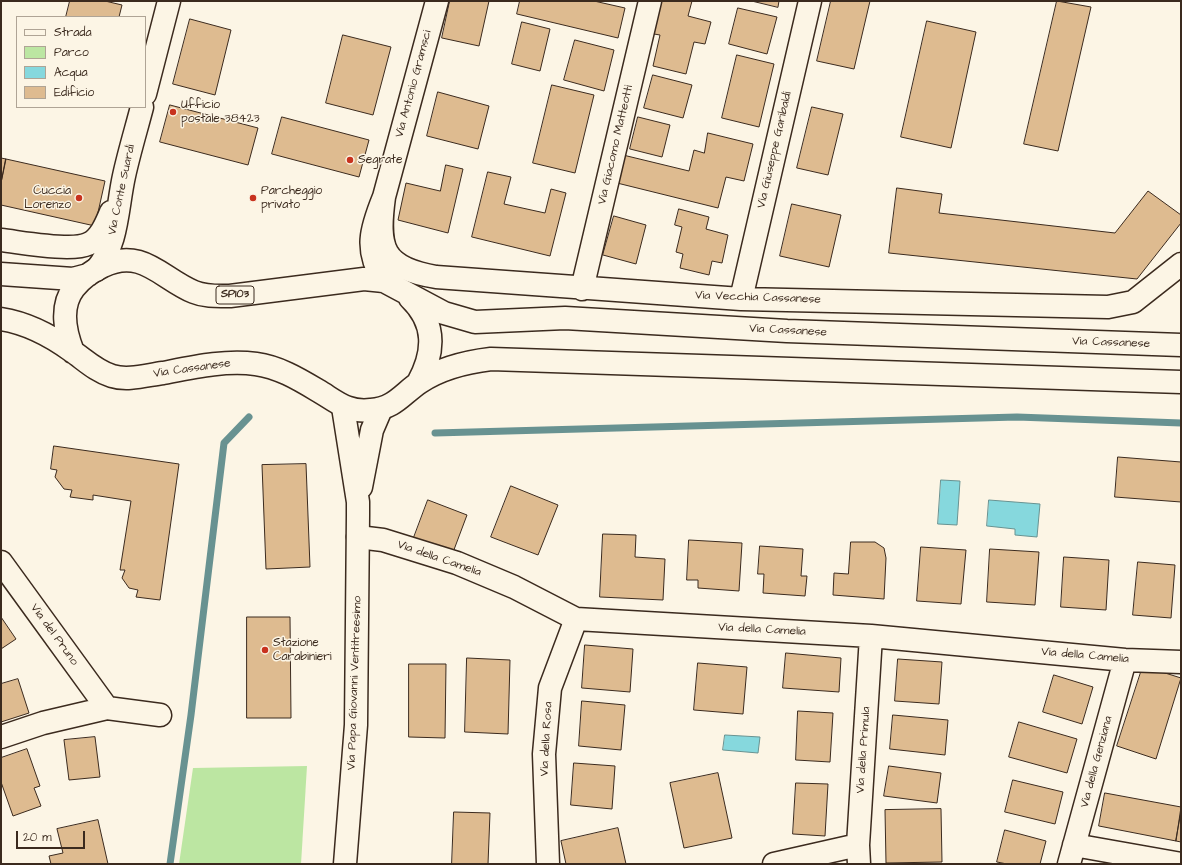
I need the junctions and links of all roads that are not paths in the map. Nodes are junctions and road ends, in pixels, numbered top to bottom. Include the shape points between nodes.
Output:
1 (169, 1) edge
2 (436, 1) edge
3 (650, 1) edge
4 (810, 1) edge
5 (146, 90) edge
6 (142, 108) edge
7 (124, 177) junction
8 (384, 197) junction
9 (1, 240) edge
10 (1181, 264) edge
11 (92, 272) junction
12 (1, 274) edge
13 (393, 285) junction
14 (582, 289) junction
15 (741, 299) junction
16 (1, 318) edge
17 (1181, 345) edge
18 (73, 352) junction
19 (1181, 382) edge
20 (418, 383) junction
21 (343, 407) junction
22 (381, 409) junction
23 (358, 502) junction
24 (358, 537) junction
25 (1, 562) edge
26 (576, 619) junction
27 (871, 636) junction
28 (1125, 660) junction
29 (1181, 662) edge
30 (107, 708) junction
31 (160, 716) dead end
32 (1, 737) edge
33 (858, 855) edge
34 (1071, 855) edge
35 (345, 864) edge
36 (548, 864) edge
37 (774, 864) edge
38 (1181, 864) edge

1 - 5 street
2 - 8 street, Via Antonio Gramsci
3 - 14 street, Via Giacomo Matteotti
4 - 15 street, Via Giuseppe Garibaldi
6 - 7 street, Via Conte Suardi
7 - 9 street via 106,224 100,234 87,244 66,247
7 - 11 street, Via Conte Suardi via 111,242 103,260
8 - 13 street, Via Antonio Gramsci via 373,225 371,247 378,270
8 - 14 street, Via Vecchia Cassanese via 381,227 383,245 394,262 411,271 436,277
10 - 15 street, Via Vecchia Cassanese via 1133,302 1108,307
11 - 12 street, Via Cassanese via 73,279
11 - 13 street, Via Cassanese / SP103 via 118,260 130,260 158,269 182,285 209,296 230,296 364,279
11 - 18 street, Via Cassanese / SP103 via 78,282 71,291 67,303 66,330
13 - 17 street, Via Cassanese via 444,313 475,322 565,318 787,331
13 - 20 street, Via Cassanese via 425,315 429,330 430,354
14 - 15 street, Via Vecchia Cassanese
16 - 18 street, Via Cassanese via 44,333
18 - 21 street, Via Cassanese via 84,362 114,377 127,378 206,365 235,363 272,368 291,375
19 - 20 street, Via Cassanese via 503,359 482,360 456,366
20 - 22 street, Via Cassanese via 394,403
21 - 22 street, Via Cassanese via 357,410
21 - 23 street, Via Papa Giovanni Ventitreesimo
22 - 23 street, Via Papa Giovanni Ventitreesimo via 372,430
23 - 24 street, Via Papa Giovanni Ventitreesimo
24 - 26 street, Via della Camelia via 383,540 457,563 514,587
24 - 35 street, Via Papa Giovanni Ventitreesimo via 356,726
25 - 30 street, Via del Pruno
26 - 27 street, Via della Camelia
26 - 36 street, Via della Rosa via 550,688 544,754
27 - 28 street, Via della Camelia
27 - 33 street, Via della Primula
28 - 29 street, Via della Camelia
28 - 34 street, Via della Genziana
30 - 31 street
30 - 32 street
33 - 37 street
34 - 38 street

